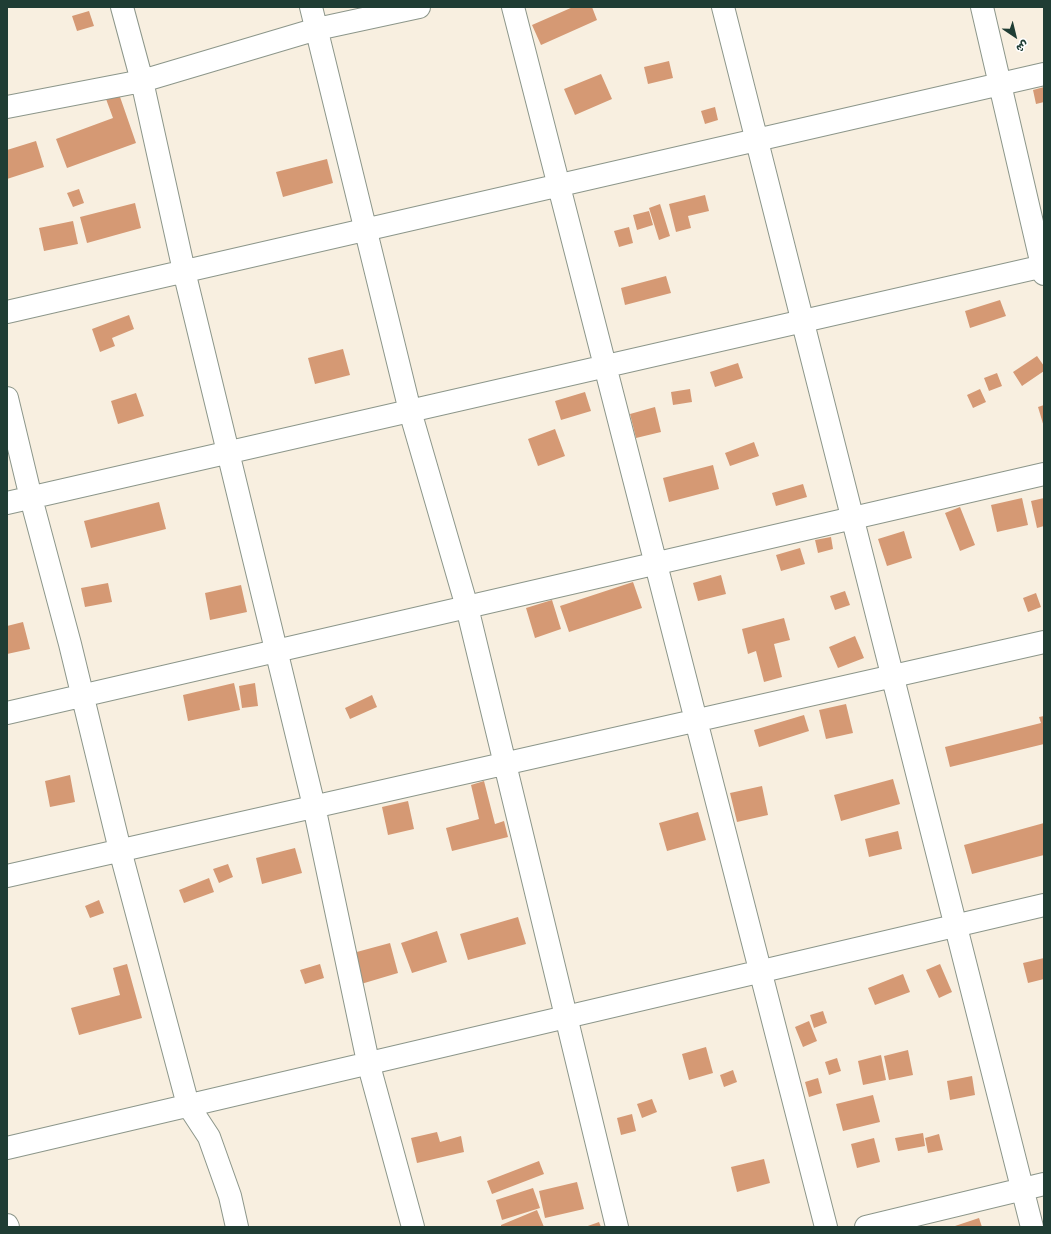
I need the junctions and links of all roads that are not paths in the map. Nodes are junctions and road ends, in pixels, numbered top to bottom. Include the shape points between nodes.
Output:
1 (122, 7) edge
2 (311, 7) edge
3 (419, 7) edge
4 (513, 7) edge
5 (723, 7) edge
6 (982, 7) edge
7 (316, 30) junction
8 (1044, 74) edge
9 (142, 81) junction
10 (1000, 84) junction
11 (7, 107) edge
12 (756, 140) junction
13 (558, 185) junction
14 (366, 230) junction
15 (1043, 269) edge
16 (184, 271) junction
17 (7, 312) edge
18 (802, 321) junction
19 (605, 367) junction
20 (7, 398) edge
21 (410, 411) junction
22 (228, 453) junction
23 (1044, 474) edge
24 (31, 498) junction
25 (7, 503) edge
26 (852, 518) junction
27 (655, 564) junction
28 (467, 607) junction
29 (1044, 642) edge
30 (276, 651) junction
31 (892, 676) junction
32 (83, 696) junction
33 (7, 713) edge
34 (696, 720) junction
35 (505, 764) junction
36 (314, 806) junction
37 (120, 850) junction
38 (7, 876) edge
39 (1044, 905) edge
40 (956, 926) junction
41 (760, 971) junction
42 (566, 1017) junction
43 (368, 1062) junction
44 (188, 1105) junction
45 (7, 1148) edge
46 (1044, 1184) edge
47 (1022, 1188) junction
48 (237, 1227) edge
49 (413, 1227) edge
50 (617, 1227) edge
51 (826, 1227) edge
52 (866, 1227) edge
53 (1032, 1227) edge

1 - 9 street
2 - 7 street
3 - 7 street
4 - 13 street
5 - 12 street
6 - 10 street
7 - 9 street
7 - 14 street
8 - 10 street
9 - 11 street
9 - 16 street
10 - 12 street
10 - 15 street
12 - 13 street
12 - 18 street
13 - 14 street
13 - 19 street
14 - 16 street
14 - 21 street
15 - 18 street
16 - 17 street
16 - 22 street
18 - 19 street
18 - 26 street
19 - 21 street
19 - 27 street
20 - 24 street
21 - 22 street
21 - 28 street
22 - 24 street
22 - 30 street
23 - 26 street
24 - 25 street
24 - 32 street
26 - 27 street
26 - 31 street
27 - 28 street
27 - 34 street
28 - 30 street
28 - 35 street
29 - 31 street
30 - 32 street
30 - 36 street
31 - 34 street
31 - 40 street
32 - 33 street
32 - 37 street
34 - 35 street
34 - 41 street
35 - 36 street
35 - 42 street
36 - 37 street
36 - 43 street
37 - 38 street
37 - 44 street
39 - 40 street
40 - 41 street
40 - 47 street
41 - 42 street
41 - 51 street
42 - 43 street
42 - 50 street
43 - 44 street
43 - 49 street
44 - 45 street
44 - 48 street via 209,1137 230,1196
46 - 47 street
47 - 52 street
47 - 53 street

